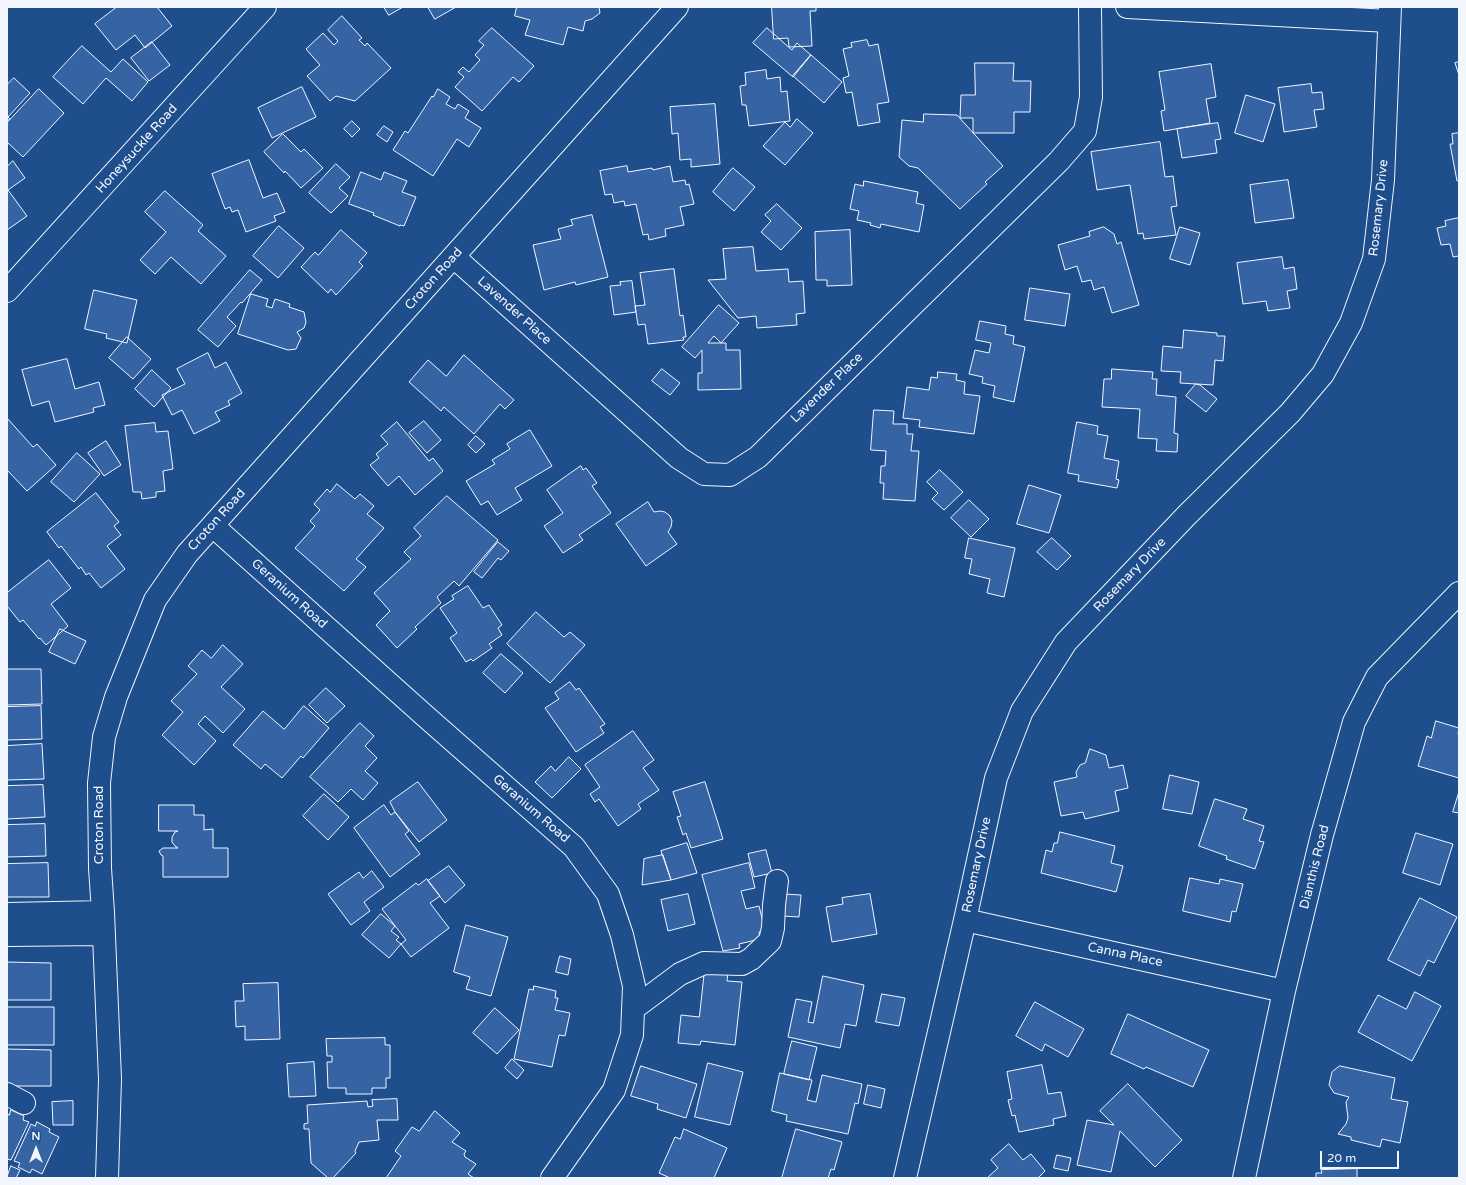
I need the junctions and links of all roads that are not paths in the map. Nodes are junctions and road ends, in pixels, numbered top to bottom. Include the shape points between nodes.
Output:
1 (266, 7) edge
2 (677, 7) edge
3 (1090, 7) edge
4 (1127, 7) edge
5 (1390, 14) edge
6 (454, 257) junction
7 (7, 291) edge
8 (213, 526) junction
9 (1459, 594) edge
10 (777, 881) dead end
11 (103, 912) junction
12 (7, 914) edge
13 (965, 920) junction
14 (104, 934) junction
15 (7, 935) edge
16 (1284, 991) junction
17 (633, 1009) junction
18 (106, 1178) edge
19 (552, 1178) edge
20 (905, 1178) edge
21 (1244, 1178) edge

1 - 7 street, Honeysuckle Road
2 - 6 street, Croton Road
3 - 6 street, Lavender Place via 1091,97 1085,130 1059,161 758,457 730,475 704,474 679,458
4 - 5 street
5 - 13 street, Rosemary Drive via 1383,180 1374,259 1351,323 1323,374 1290,413 1066,642 1022,712 996,778
6 - 8 street, Croton Road
8 - 11 street, Croton Road via 186,554 155,600 116,697 104,737 99,783
8 - 17 street, Geranium Road via 574,847 608,894 622,935 634,986
9 - 16 street, Dianthis Road via 1377,677 1354,722 1322,835
10 - 17 street via 770,941 751,959 742,964 704,963 680,974
11 - 12 street
11 - 14 street, Croton Road
13 - 16 street, Canna Place
13 - 20 street, Rosemary Drive
14 - 15 street
14 - 18 street, Croton Road via 110,1079
16 - 21 street, Dianthis Road
17 - 19 street, Geranium Road via 632,1036 614,1090

